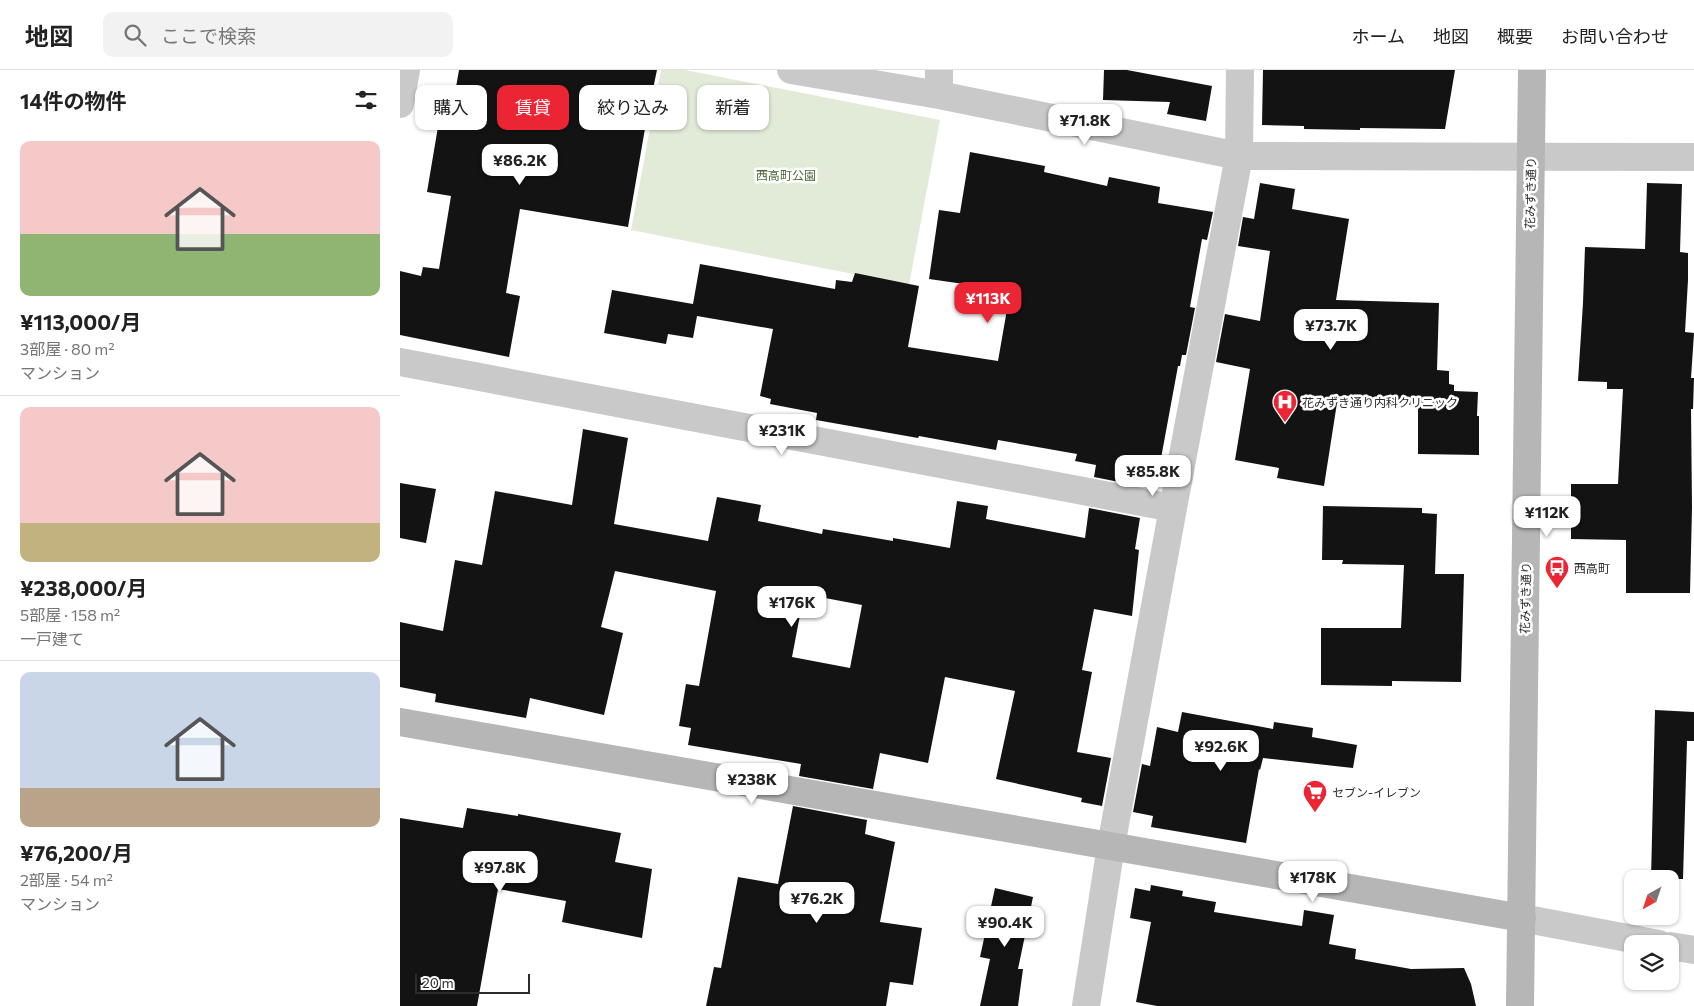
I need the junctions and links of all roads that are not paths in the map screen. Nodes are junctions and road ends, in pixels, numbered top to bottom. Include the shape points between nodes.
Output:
1 (406, 70) edge
2 (791, 70) edge
3 (1240, 70) edge
4 (1532, 70) edge
5 (939, 82) edge
6 (400, 104) edge
7 (1239, 156) junction
8 (1531, 156) junction
9 (1694, 157) edge
10 (400, 362) edge
11 (1173, 508) junction
12 (400, 722) edge
13 (1111, 846) junction
14 (1522, 918) junction
15 (1624, 937) edge
16 (1679, 948) edge
17 (1694, 950) edge
18 (1086, 1006) edge
19 (1520, 1006) edge

1 - 6 street
2 - 5 street
3 - 7 street
4 - 8 street, 花みずき通り
5 - 7 street
7 - 8 street
7 - 11 street
8 - 9 street
8 - 14 street, 花みずき通り
10 - 11 street
11 - 13 street
12 - 13 street
13 - 14 street
13 - 18 street
14 - 15 street
14 - 19 street, 花みずき通り
16 - 17 street

